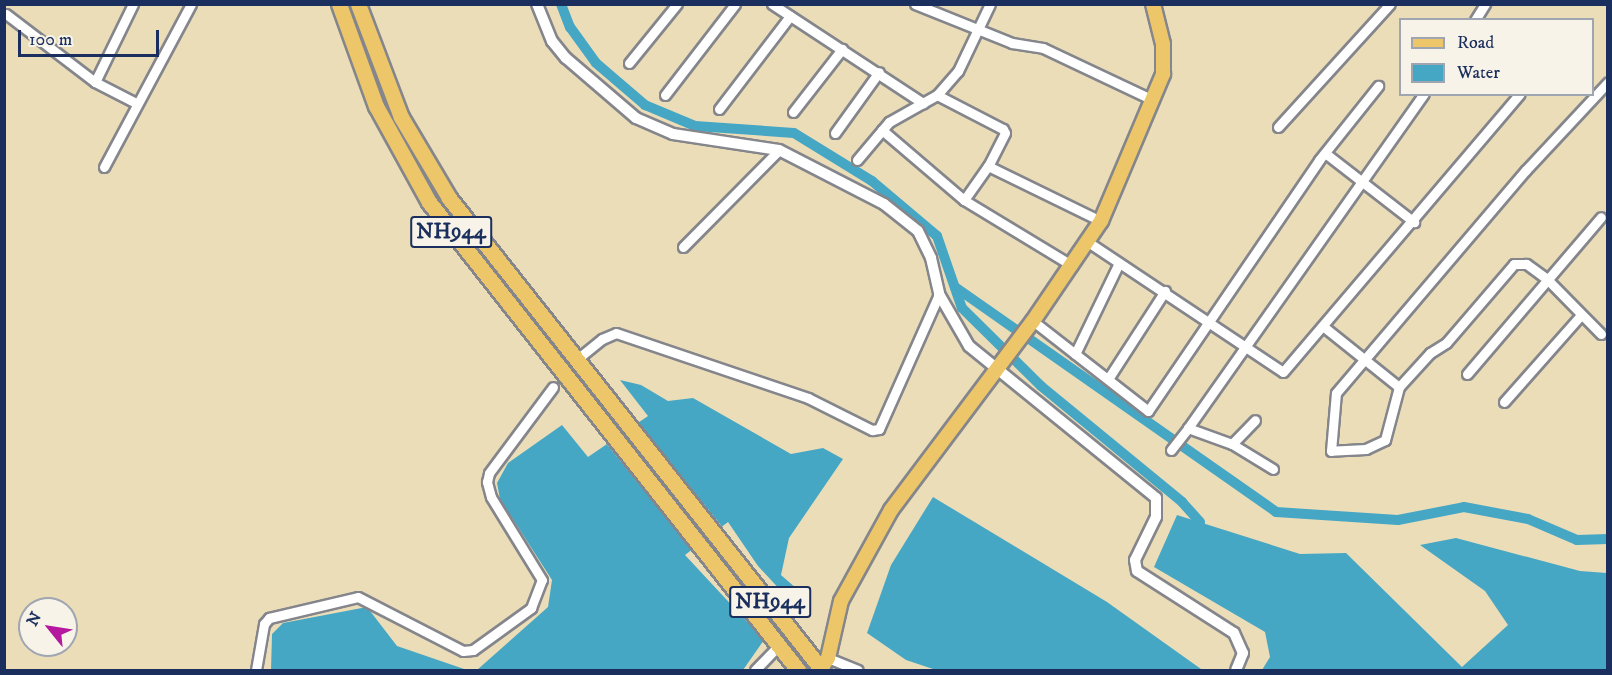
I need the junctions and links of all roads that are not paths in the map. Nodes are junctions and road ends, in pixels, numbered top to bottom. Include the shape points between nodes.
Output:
1 (133, 4) edge
2 (191, 4) edge
3 (339, 4) edge
4 (358, 4) edge
5 (537, 4) edge
6 (677, 4) edge
7 (735, 4) edge
8 (771, 4) edge
9 (915, 4) edge
10 (990, 4) edge
11 (1153, 4) edge
12 (1390, 4) edge
13 (1485, 4) edge
14 (6, 14) dead end
15 (790, 16) junction
16 (1476, 18) edge
17 (978, 31) junction
18 (842, 49) junction
19 (629, 63) dead end
20 (879, 72) junction
21 (1608, 81) edge
22 (95, 82) junction
23 (1378, 86) dead end
24 (665, 95) dead end
25 (937, 95) junction
26 (1423, 96) edge
27 (1518, 96) edge
28 (1153, 100) junction
29 (136, 103) junction
30 (923, 104) junction
31 (719, 109) dead end
32 (793, 112) dead end
33 (1278, 127) dead end
34 (882, 129) junction
35 (834, 133) dead end
36 (779, 150) junction
37 (1325, 153) junction
38 (857, 160) dead end
39 (988, 166) junction
40 (104, 167) dead end
41 (1364, 183) junction
42 (964, 200) junction
43 (1601, 217) dead end
44 (1101, 221) junction
45 (1414, 222) junction
46 (1088, 242) junction
47 (683, 248) dead end
48 (1119, 263) junction
49 (1073, 266) junction
50 (1547, 279) junction
51 (1165, 291) junction
52 (939, 294) junction
53 (1581, 315) junction
54 (1207, 320) junction
55 (1030, 325) junction
56 (1324, 327) junction
57 (1601, 334) dead end
58 (1247, 347) junction
59 (1075, 354) junction
60 (576, 360) junction
61 (1363, 360) junction
62 (999, 367) junction
63 (1467, 374) dead end
64 (1108, 379) junction
65 (553, 387) dead end
66 (1398, 387) junction
67 (1504, 402) dead end
68 (1256, 420) dead end
69 (1188, 428) junction
70 (1232, 444) junction
71 (1171, 450) dead end
72 (1273, 469) dead end
73 (779, 645) junction
74 (825, 668) edge
75 (256, 670) edge
76 (755, 670) edge
77 (798, 670) edge
78 (858, 670) edge
79 (1236, 670) edge

1 - 22 street
2 - 29 street
3 - 73 highway, NH944 / NH944 via 376,106 429,202
4 - 60 highway, NH944 / NH944 via 393,98 433,175
5 - 36 street via 552,41 566,58 636,118 673,134
6 - 19 street
7 - 24 street
8 - 15 street
9 - 17 street
10 - 17 street
11 - 28 main road via 1163,44 1163,74
12 - 33 street
13 - 16 street
14 - 22 street
15 - 18 street
15 - 31 street
17 - 25 street via 958,71
17 - 28 street via 1012,43 1043,48
18 - 20 street
18 - 32 street
20 - 30 street
20 - 35 street
21 - 61 street
22 - 29 street
23 - 37 street
25 - 30 street
25 - 39 street via 1003,129 1005,133
26 - 41 street
27 - 45 street
28 - 44 main road
29 - 40 street via 124,134
30 - 34 street
34 - 38 street
34 - 42 street
36 - 47 street
36 - 52 street via 884,204 918,231 931,258
37 - 41 street
37 - 54 street
39 - 42 street
39 - 44 street
41 - 45 street
41 - 58 street
42 - 49 street
43 - 50 street
44 - 46 main road
45 - 56 street
46 - 48 street
46 - 49 main road
48 - 51 street
48 - 59 street
49 - 55 main road
50 - 53 street
50 - 63 street
50 - 66 street via 1526,264 1514,264 1446,343 1430,353
51 - 54 street
51 - 64 street
52 - 60 street via 879,429 872,430 808,398 616,333
52 - 62 street via 969,346
53 - 57 street
53 - 67 street
54 - 58 street
54 - 64 street via 1148,411
55 - 59 street
55 - 62 main road
56 - 58 street via 1283,372
56 - 61 street
58 - 69 street
59 - 64 street
60 - 74 highway, NH944 / NH944
61 - 66 street
61 - 66 street via 1336,393 1330,451 1366,449 1385,440
62 - 74 main road via 891,510 841,601
62 - 79 street via 1156,498 1155,517 1135,560 1137,571 1234,633 1243,653
65 - 75 street via 489,473 487,482 491,497 542,580 531,608 473,650 463,651 358,597 269,618 264,624
68 - 70 street
69 - 70 street
69 - 71 street
70 - 72 street
73 - 76 street
73 - 77 highway, NH944 / NH944
74 - 78 street

